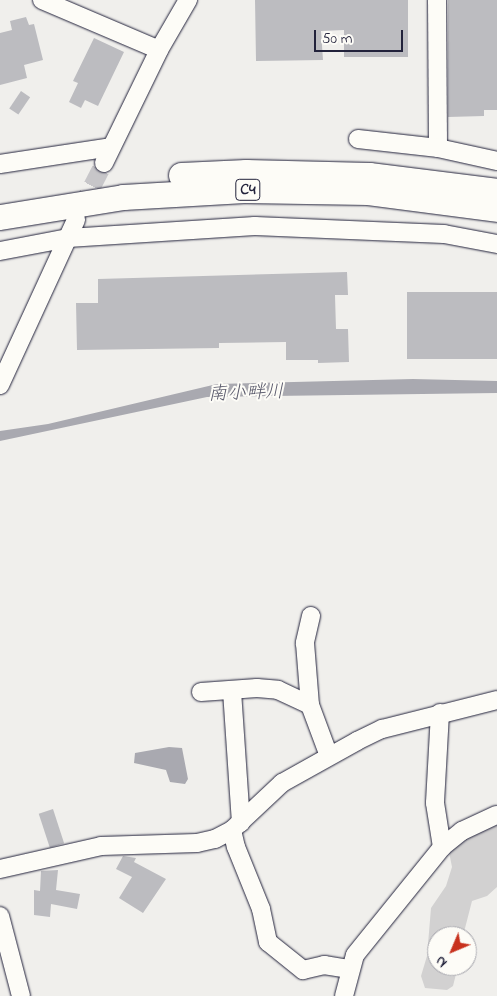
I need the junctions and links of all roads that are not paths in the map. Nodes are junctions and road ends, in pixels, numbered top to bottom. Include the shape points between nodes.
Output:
1 (42, 0) edge
2 (188, 0) edge
3 (437, 0) edge
4 (159, 50) junction
5 (358, 139) dead end
6 (438, 148) junction
7 (497, 161) edge
8 (0, 164) edge
9 (497, 191) edge
10 (0, 200) edge
11 (497, 209) edge
12 (0, 217) edge
13 (76, 220) tunnel mouth
14 (68, 238) junction
15 (497, 244) edge
16 (0, 251) edge
17 (0, 385) edge
18 (310, 616) dead end
19 (232, 691) junction
20 (201, 692) dead end
21 (497, 700) edge
22 (310, 705) junction
23 (440, 713) junction
24 (329, 756) junction
25 (497, 816) edge
26 (237, 826) junction
27 (442, 846) junction
28 (0, 870) edge
29 (0, 916) edge
30 (350, 968) junction
31 (21, 996) edge
32 (344, 996) edge

1 - 4 street
2 - 4 street
3 - 6 street
4 - 8 street via 108,155
5 - 6 street
6 - 7 street
9 - 10 highway, C4 via 369,175 246,172 118,180
11 - 12 highway, C4 via 368,192 244,190 123,197
13 - 14 street
14 - 15 street via 255,226 444,234
14 - 16 street
14 - 17 street
18 - 22 street via 305,643
19 - 20 street
19 - 22 street via 278,690
19 - 26 street
21 - 23 street
22 - 24 street
23 - 24 street via 382,729
23 - 27 street via 435,803
24 - 26 street via 268,793
25 - 27 street via 462,831
26 - 28 street via 215,839 197,843 100,846
26 - 30 street via 236,847 261,909 268,942 303,970 338,965
27 - 30 street via 355,955
29 - 31 street
30 - 32 street

